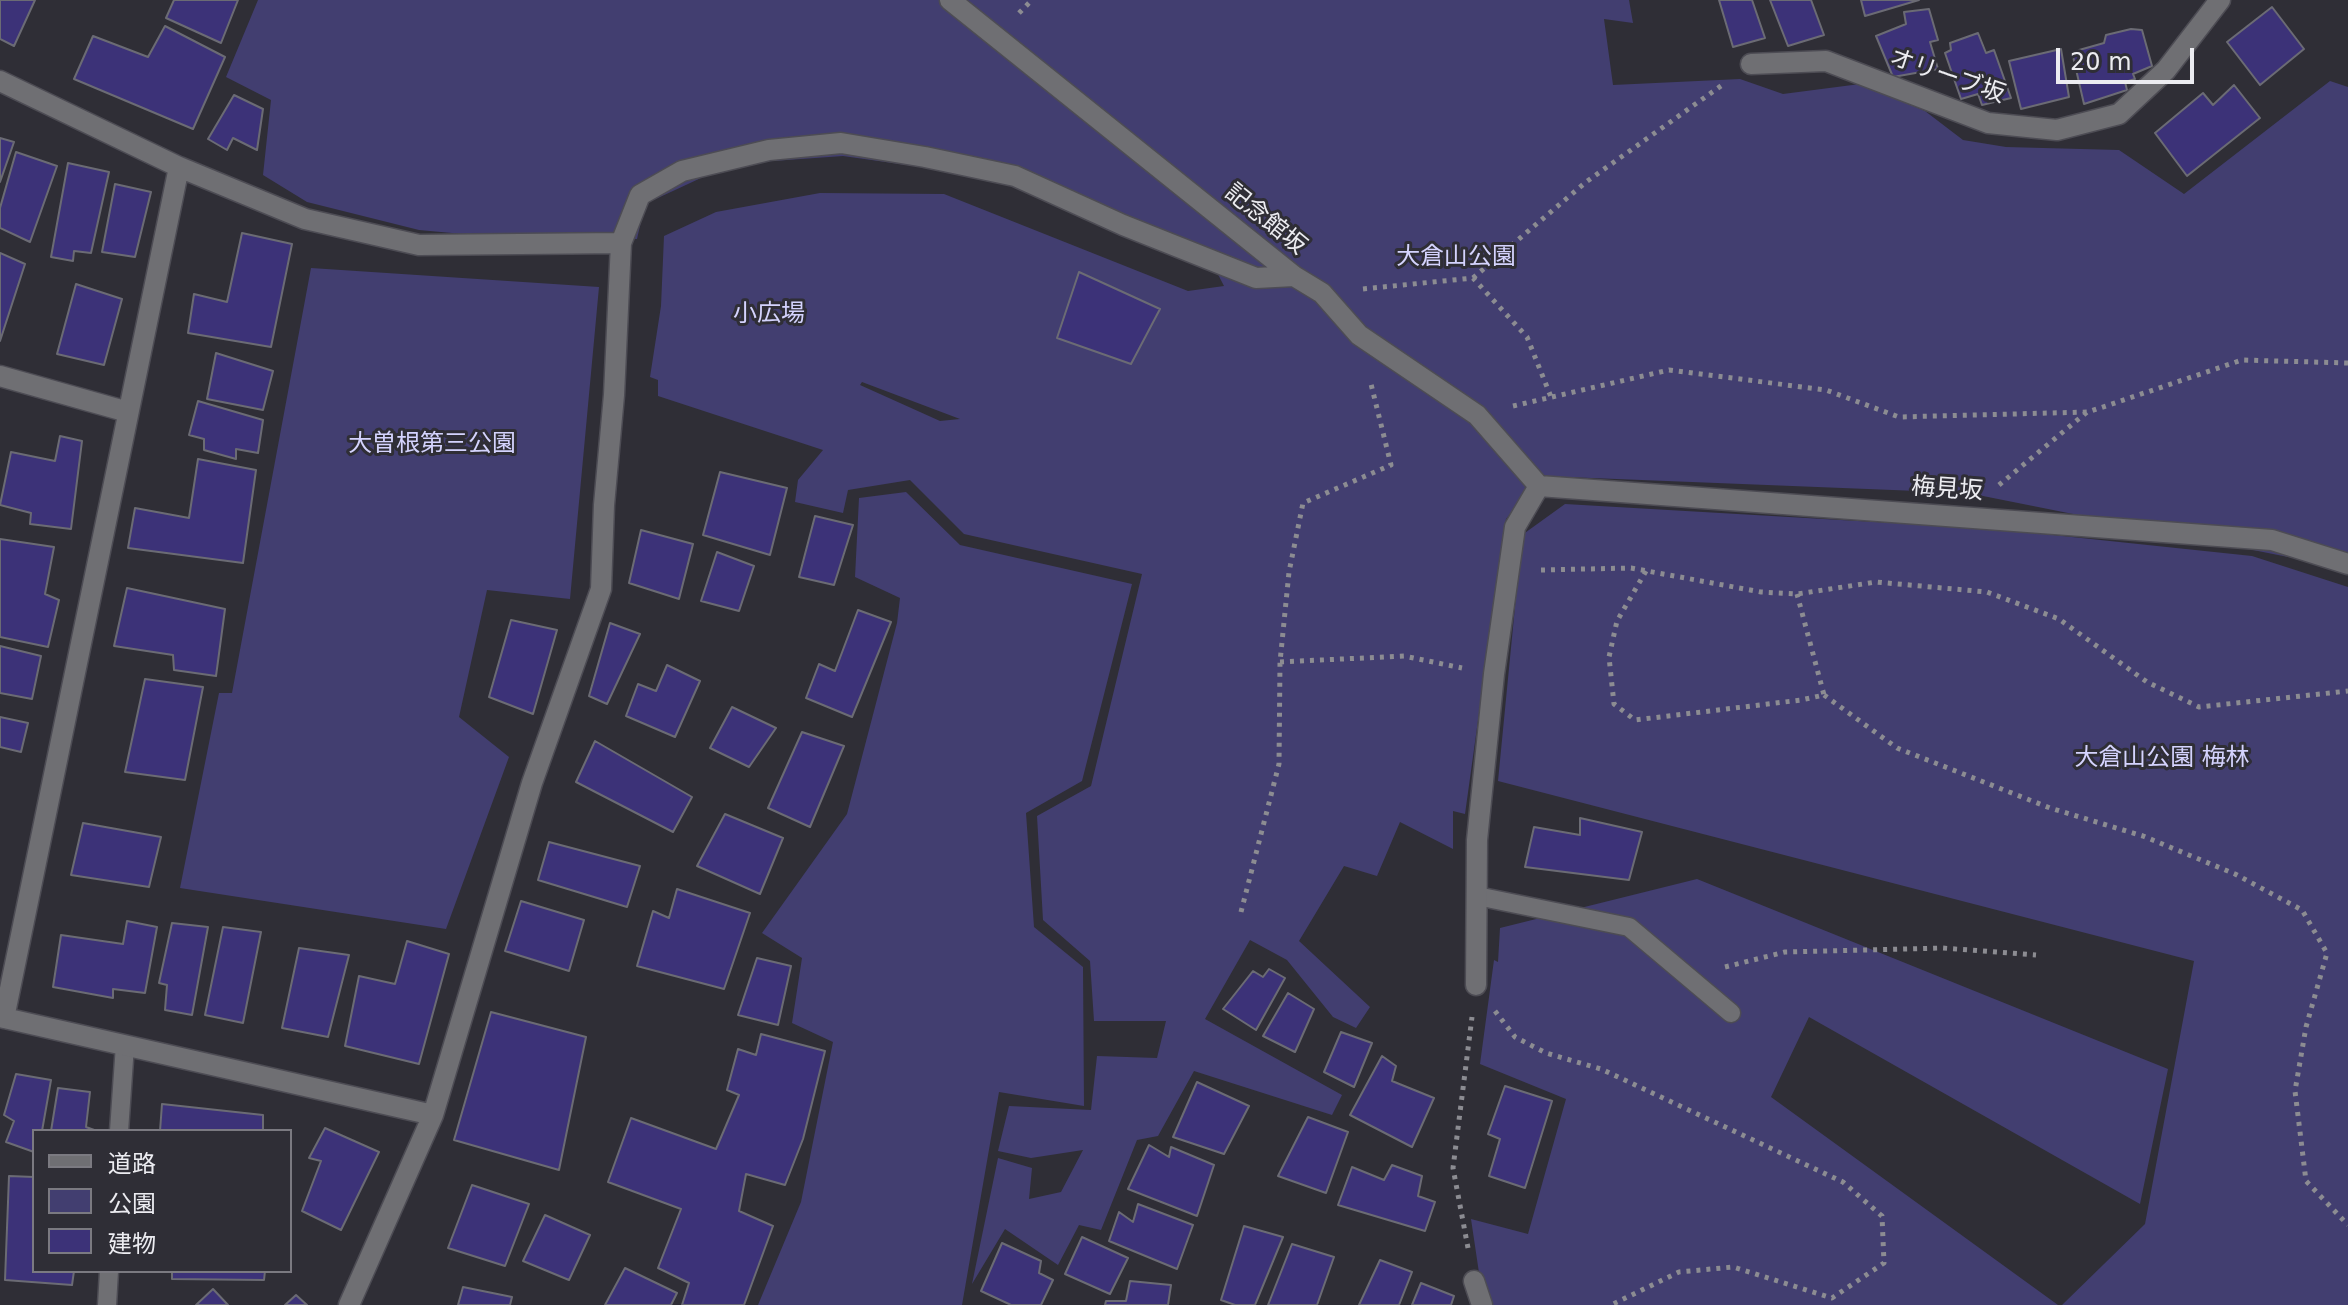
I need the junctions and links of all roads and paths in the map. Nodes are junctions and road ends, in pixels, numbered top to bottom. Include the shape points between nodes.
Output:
1 (950, 0) edge
2 (2220, 0) edge
3 (1751, 64) joint
4 (0, 81) edge
5 (179, 167) junction
6 (621, 243) junction
7 (1294, 276) junction
8 (1473, 278) junction
9 (1322, 293) junction
10 (1359, 335) junction
11 (2348, 363) edge
12 (0, 376) edge
13 (1551, 397) junction
14 (128, 412) junction
15 (2088, 412) junction
16 (1477, 415) junction
17 (1539, 486) junction
18 (1955, 516) junction
19 (2348, 564) edge
20 (1646, 571) junction
21 (1509, 572) junction
22 (1797, 594) junction
23 (1280, 662) junction
24 (1494, 674) junction
25 (2348, 691) edge
26 (1824, 695) junction
27 (1477, 896) junction
28 (1241, 912) dead end
29 (2036, 955) dead end
30 (1689, 976) junction
31 (1476, 985) junction
32 (1731, 1013) dead end
33 (2, 1018) edge
34 (125, 1045) junction
35 (433, 1115) junction
36 (119, 1129) edge
37 (2348, 1225) edge
38 (109, 1273) edge
39 (1474, 1281) joint
40 (107, 1305) edge
41 (349, 1305) edge
42 (1482, 1305) edge
43 (1611, 1305) edge

1 - 7 street, 記念館坂
2 - 3 street, オリーブ坂 via 2166,70 2119,114 2057,130 1988,123 1826,61
3 - 8 path via 1586,182
4 - 5 street
5 - 6 street via 305,219 419,245
5 - 14 street
6 - 7 street via 640,195 682,171 769,150 841,143 1015,176 1256,278
6 - 35 street via 601,589 532,783
7 - 9 street, 記念館坂
8 - 9 path
8 - 13 path via 1527,337
9 - 10 street, 記念館坂
10 - 16 street, 記念館坂
10 - 23 path via 1391,465 1303,503
11 - 15 path via 2242,360
12 - 14 street
13 - 15 path via 1669,370 1826,390 1899,417
13 - 16 path
14 - 33 street
15 - 18 path
16 - 17 street, 記念館坂
17 - 18 street, 梅見坂
17 - 21 street via 1515,527
18 - 19 street, 梅見坂 via 2272,540
20 - 21 path
20 - 22 path
20 - 26 path via 1617,621 1609,657 1614,704 1635,720
21 - 24 street
22 - 25 path via 1876,582 1987,592 2059,619 2147,682 2199,707
22 - 26 path
23 - 24 path via 1404,656
23 - 28 path via 1279,764
24 - 27 street via 1477,840
26 - 37 path via 1897,748 2050,808 2143,836 2235,874 2302,910 2327,953 2295,1091 2306,1181
27 - 30 lane via 1629,927
27 - 31 street
29 - 30 path via 1942,948 1785,952
30 - 32 lane
31 - 39 path via 1453,1168
31 - 43 path via 1515,1037 1546,1053 1601,1069 1843,1182 1882,1216 1884,1263 1832,1298 1733,1267 1679,1272
33 - 34 street
34 - 35 street
34 - 36 lane
35 - 41 street
38 - 40 lane
39 - 42 street

